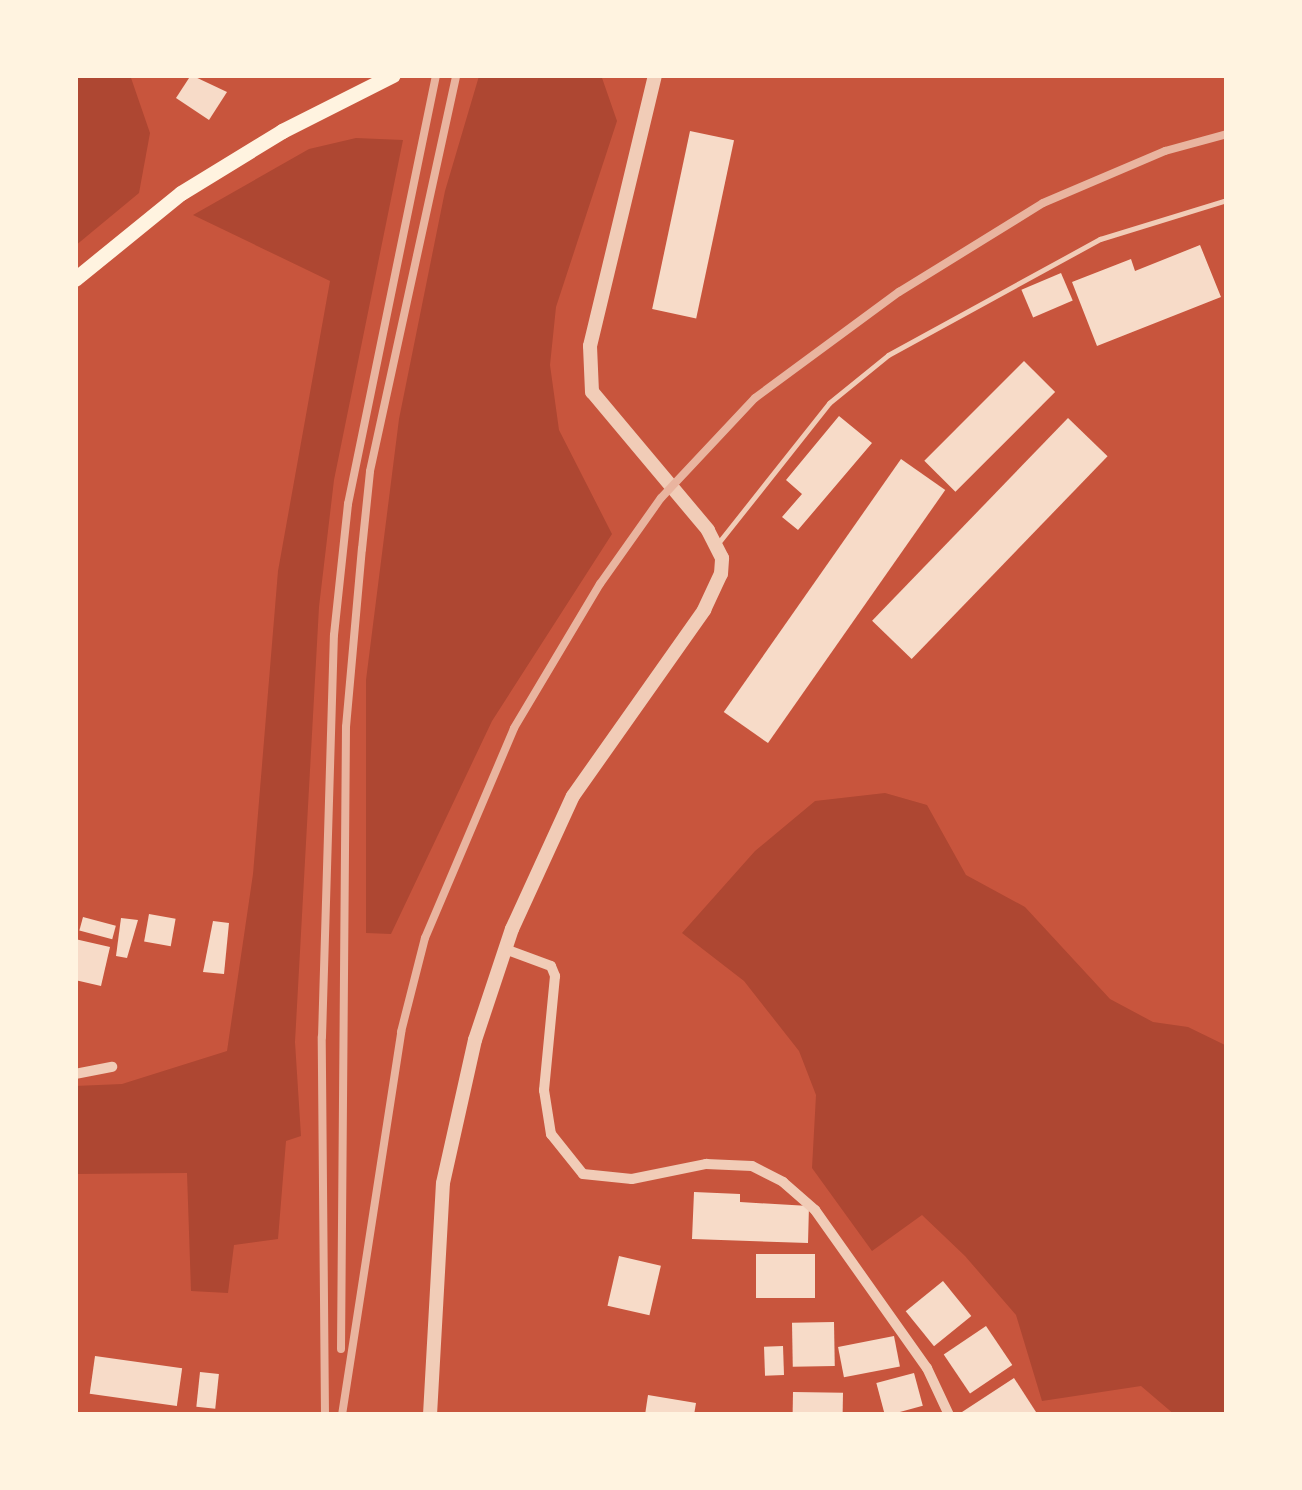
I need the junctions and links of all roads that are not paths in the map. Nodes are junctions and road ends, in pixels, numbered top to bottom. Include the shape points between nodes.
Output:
1 (394, 75) edge
2 (652, 78) edge
3 (1227, 200) edge
4 (75, 278) edge
5 (717, 544) junction
6 (505, 950) junction
7 (112, 1067) dead end
8 (75, 1074) edge
9 (430, 1415) edge
10 (949, 1415) edge

1 - 4 main road via 282,131 181,193
2 - 5 street via 590,346 592,392
3 - 5 lane via 1100,238 888,354 829,403
5 - 6 street via 716,592 573,796
6 - 9 street via 475,1040 444,1183
6 - 10 street via 551,966 555,976 544,1090 550,1134 583,1174 632,1179 706,1164 752,1166 783,1182 816,1210 927,1368
7 - 8 street

